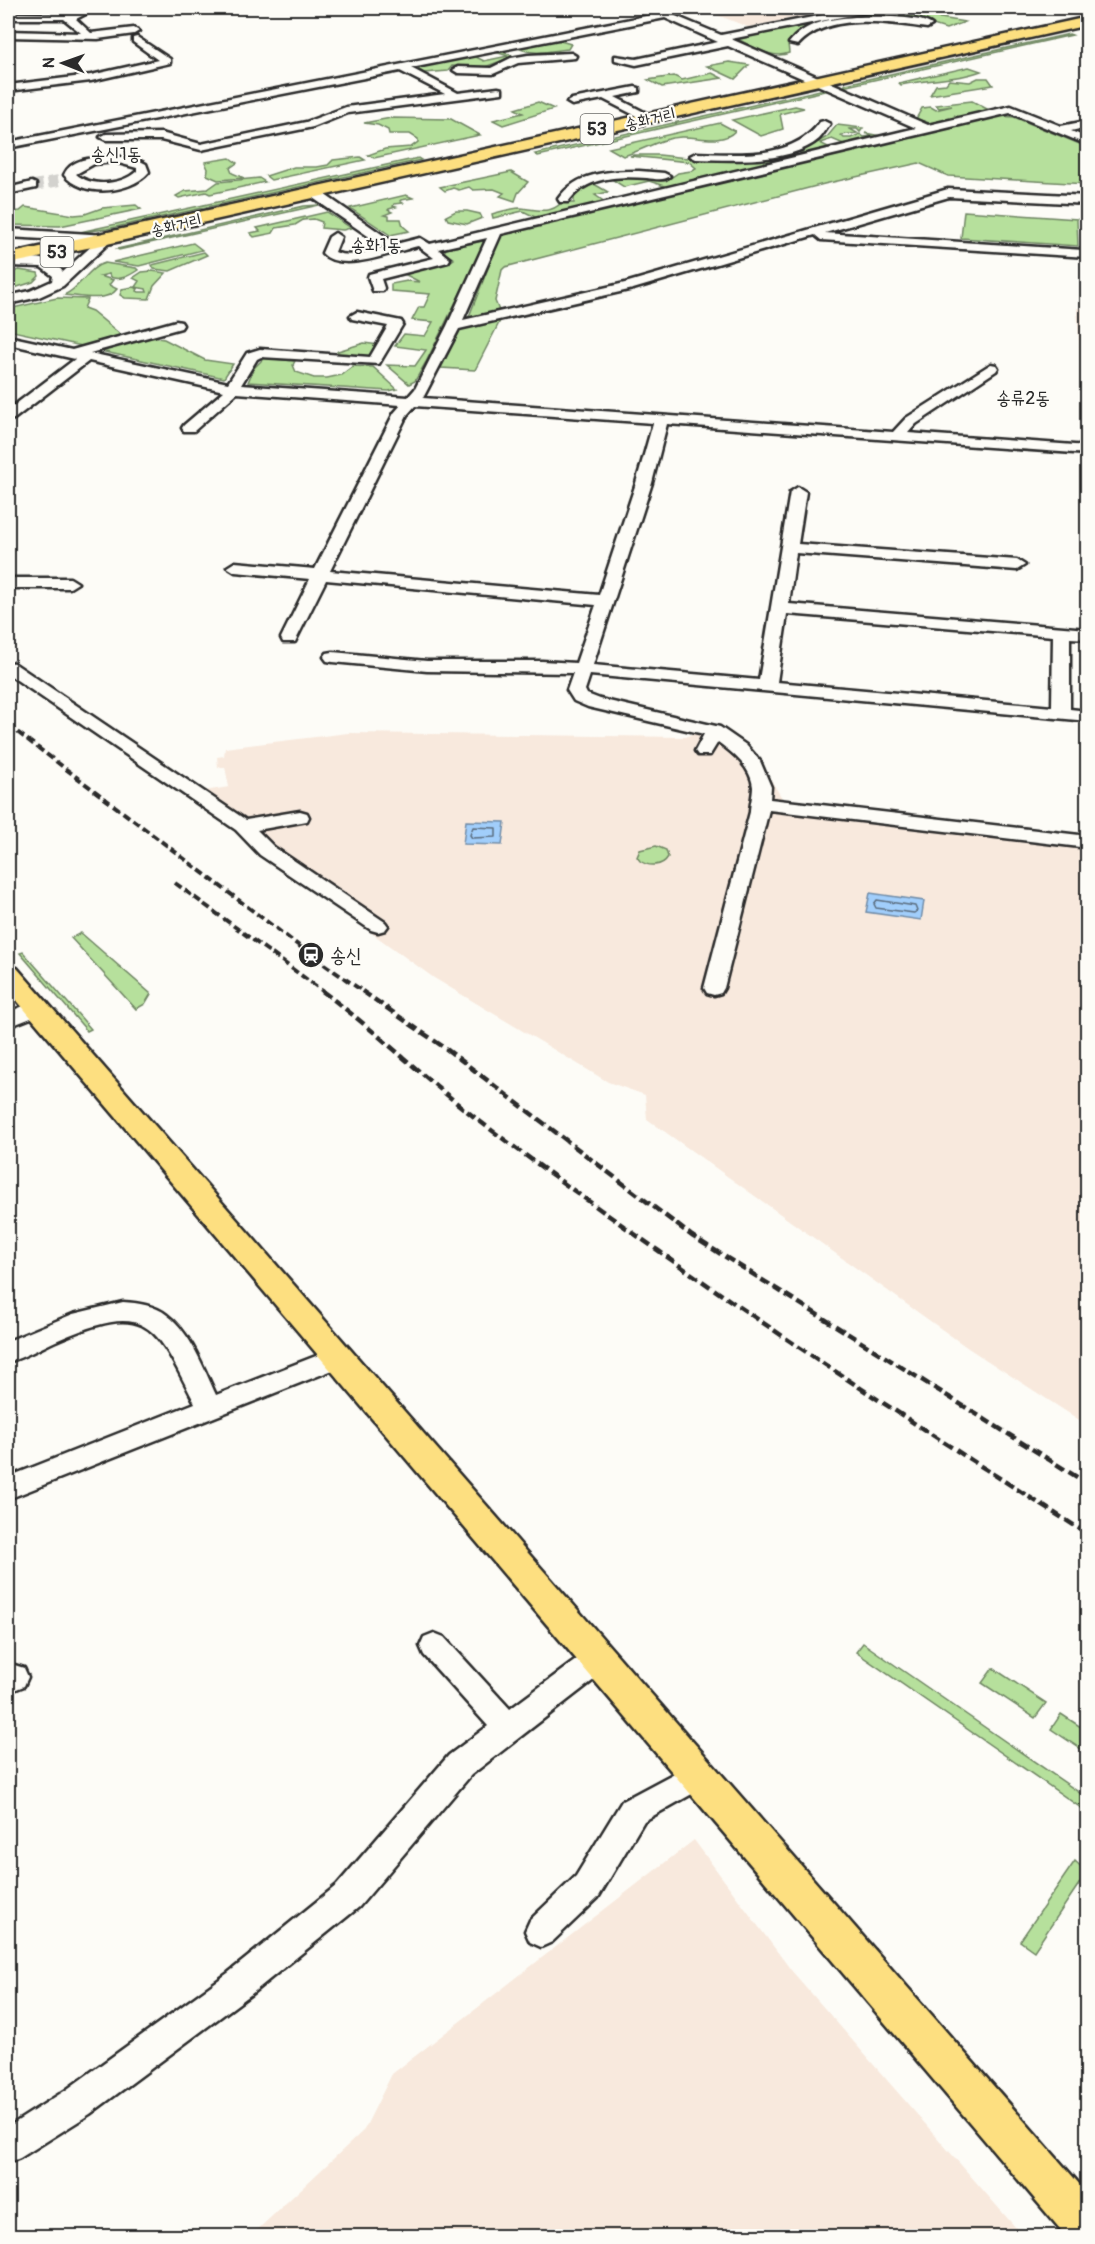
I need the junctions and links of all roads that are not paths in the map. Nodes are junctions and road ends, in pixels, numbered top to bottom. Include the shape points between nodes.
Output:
1 (92, 8) edge
2 (871, 8) edge
3 (8, 16) edge
4 (69, 18) junction
5 (813, 20) junction
6 (1088, 21) edge
7 (825, 24) junction
8 (927, 25) dead end
9 (8, 34) edge
10 (86, 34) junction
11 (727, 40) junction
12 (794, 43) dead end
13 (505, 46) junction
14 (571, 56) dead end
15 (528, 58) junction
16 (619, 58) dead end
17 (401, 67) junction
18 (458, 70) dead end
19 (817, 81) junction
20 (8, 88) edge
21 (635, 90) dead end
22 (498, 91) dead end
23 (452, 95) junction
24 (604, 96) junction
25 (1026, 99) dead end
26 (472, 102) dead end
27 (573, 102) dead end
28 (1011, 109) junction
29 (648, 118) junction
30 (1088, 119) edge
31 (824, 124) dead end
32 (233, 128) dead end
33 (927, 129) junction
34 (1060, 130) junction
35 (64, 138) junction
36 (250, 138) junction
37 (1088, 142) edge
38 (8, 145) edge
39 (786, 150) junction
40 (33, 152) dead end
41 (696, 156) dead end
42 (802, 159) junction
43 (664, 176) dead end
44 (593, 178) junction
45 (66, 179) joint
46 (32, 186) tunnel mouth
47 (8, 190) edge
48 (314, 193) junction
49 (564, 199) dead end
50 (634, 199) junction
51 (1088, 200) edge
52 (495, 232) junction
53 (8, 233) edge
54 (808, 235) junction
55 (335, 237) dead end
56 (8, 238) edge
57 (107, 239) junction
58 (394, 248) junction
59 (428, 248) junction
60 (1083, 254) dead end
61 (9, 262) edge
62 (58, 284) junction
63 (378, 288) dead end
64 (8, 300) edge
65 (357, 316) dead end
66 (176, 325) dead end
67 (454, 326) junction
68 (8, 340) edge
69 (72, 354) junction
70 (86, 357) junction
71 (991, 368) dead end
72 (231, 388) junction
73 (412, 400) junction
74 (9, 416) dead end
75 (661, 418) junction
76 (189, 428) dead end
77 (897, 436) junction
78 (1088, 450) edge
79 (798, 492) dead end
80 (789, 548) junction
81 (1017, 565) dead end
82 (235, 567) dead end
83 (320, 575) junction
84 (70, 582) dead end
85 (8, 583) edge
86 (604, 601) junction
87 (780, 608) junction
88 (1062, 631) junction
89 (1088, 634) edge
90 (289, 638) dead end
91 (333, 657) dead end
92 (8, 667) edge
93 (583, 669) junction
94 (767, 687) junction
95 (1061, 714) junction
96 (1088, 716) edge
97 (714, 731) junction
98 (704, 751) dead end
99 (226, 793) dead end
100 (200, 797) junction
101 (760, 803) junction
102 (300, 817) dead end
103 (243, 826) junction
104 (1088, 842) edge
105 (378, 926) dead end
106 (8, 974) edge
107 (714, 988) dead end
108 (37, 1008) junction
109 (8, 1020) edge
110 (8, 1352) edge
111 (339, 1357) junction
112 (210, 1407) junction
113 (8, 1488) edge
114 (434, 1646) dead end
115 (598, 1660) junction
116 (508, 1728) junction
117 (698, 1775) junction
118 (541, 1931) dead end
119 (8, 2146) edge
120 (1088, 2228) edge

1 - 4 street
2 - 5 street
3 - 4 street
4 - 10 street
5 - 7 street
5 - 11 street
6 - 19 main road, 송화거리 / 53
7 - 8 street via 880,20
7 - 12 street via 798,36
9 - 10 street
10 - 20 street via 135,36 166,61 91,78
11 - 13 street via 666,15
11 - 16 street via 636,62
11 - 19 street
13 - 15 street
13 - 17 street
14 - 15 street
15 - 18 street via 493,71
17 - 23 street
17 - 35 street
19 - 29 main road, 송화거리 / 53
19 - 33 street
21 - 24 street
22 - 23 street
23 - 26 street
23 - 36 street via 346,110 309,125
24 - 27 street
24 - 29 street
25 - 28 street
28 - 33 street
28 - 34 street
29 - 48 main road, 송화거리 / 53
30 - 34 street via 1086,124
31 - 39 street via 806,144
32 - 36 street
33 - 42 street via 838,147
34 - 37 street
35 - 36 street via 131,136 180,140 195,147
35 - 38 street
35 - 40 street
39 - 41 street
39 - 42 street
42 - 50 street
43 - 44 street via 627,174
44 - 49 street via 567,191
44 - 50 street
45 - 45 street via 91,185 114,184 139,177 143,169 129,161 100,160 75,167
46 - 47 street
48 - 57 main road, 송화거리 / 53
48 - 58 street
50 - 52 street
51 - 54 street via 948,193
52 - 59 street
52 - 67 street
53 - 57 street
54 - 60 street
54 - 67 street via 628,286
55 - 58 street via 328,253 342,258
56 - 61 street via 23,244
57 - 61 main road, 송화거리 / 53
57 - 62 street
58 - 59 street via 420,242
59 - 63 street via 444,259 374,277
61 - 62 street via 50,266 59,276
62 - 64 street
65 - 72 street via 396,324 374,361 260,353 252,356
66 - 69 street
67 - 73 street via 421,391
68 - 69 street
69 - 70 street
70 - 72 street
70 - 74 street
71 - 77 street via 911,421
72 - 73 street
72 - 76 street
73 - 75 street
73 - 83 street via 400,413
75 - 77 street via 740,419
75 - 86 street via 644,483
77 - 78 street
79 - 80 street
80 - 81 street
80 - 87 street
82 - 83 street
83 - 86 street
83 - 90 street
84 - 85 street
86 - 93 street
87 - 88 street
87 - 94 street
88 - 89 street
88 - 95 street
91 - 93 street via 427,666
92 - 100 street
93 - 94 street
93 - 97 street via 576,690 580,697
94 - 95 street
95 - 96 street
97 - 98 street
97 - 101 street via 740,749 753,765 762,788
99 - 100 street
100 - 103 street
101 - 104 street
101 - 107 street
102 - 103 street
103 - 105 street via 267,851
106 - 108 main road
108 - 109 street
108 - 111 main road
110 - 112 street via 81,1320 110,1313 138,1313 157,1320 175,1343
111 - 112 street
111 - 115 main road
112 - 113 street
114 - 116 street
115 - 116 street
115 - 117 main road
116 - 119 street via 460,1765 348,1896 164,2040
117 - 118 street via 633,1811 586,1887
117 - 120 main road

